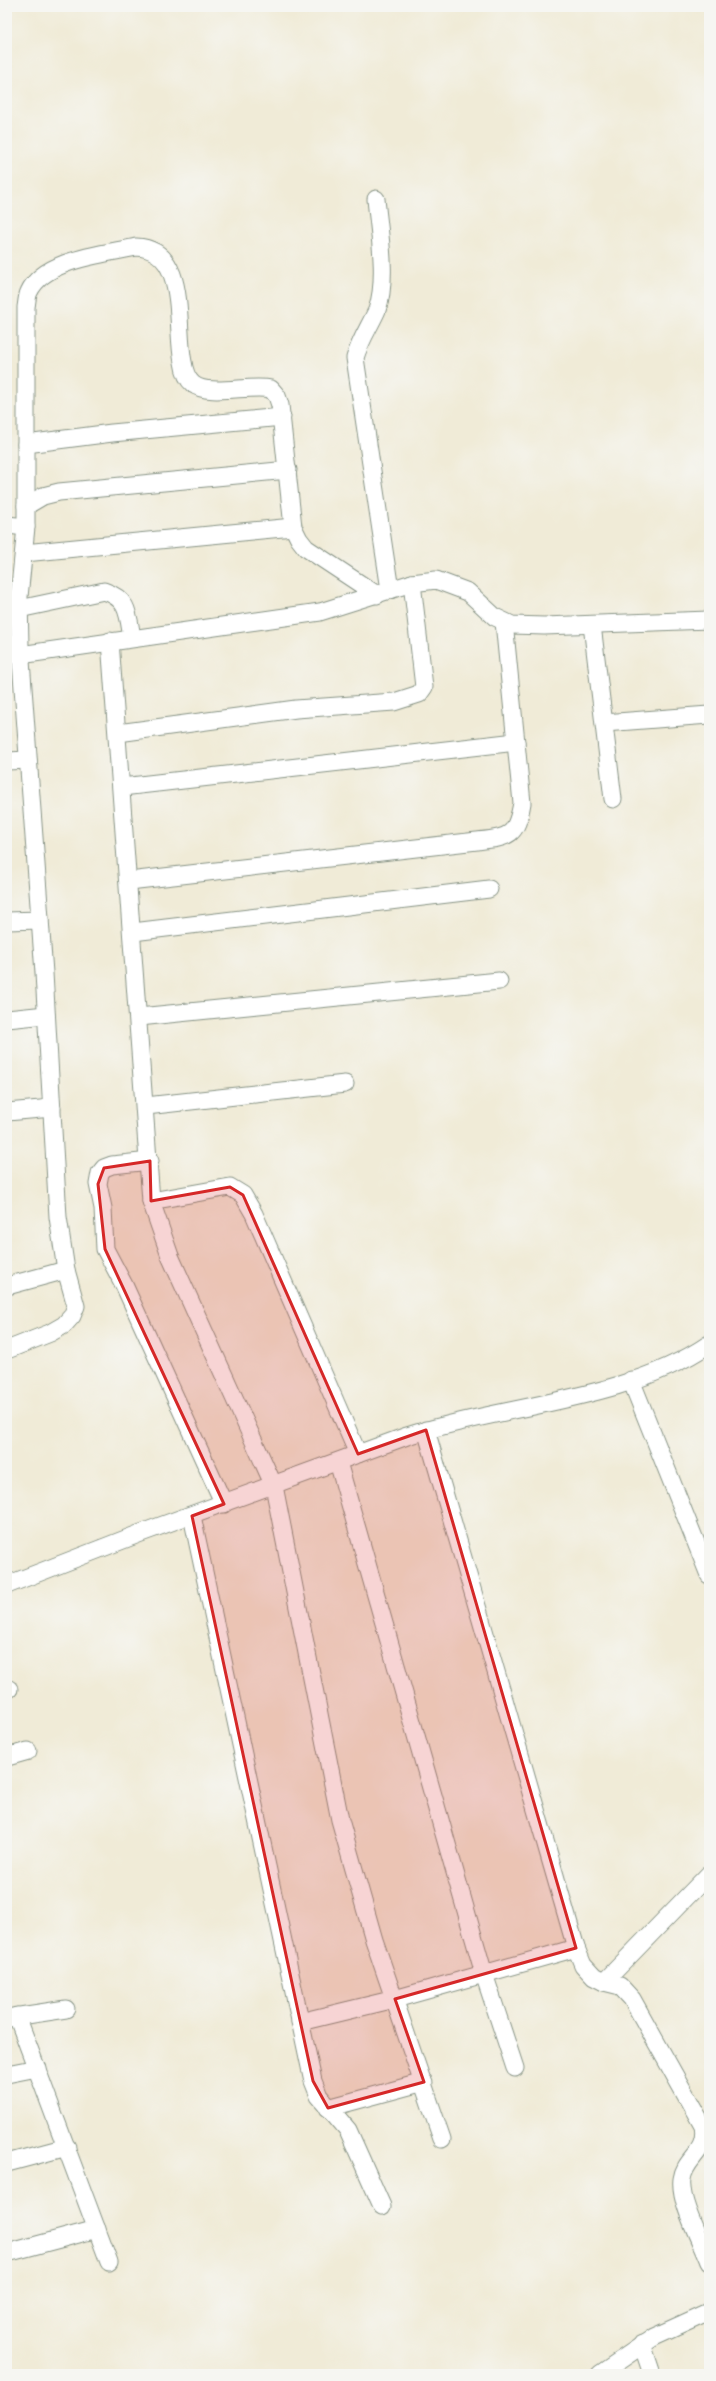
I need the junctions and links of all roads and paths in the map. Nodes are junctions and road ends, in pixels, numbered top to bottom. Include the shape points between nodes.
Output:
1 (376, 199) dead end
2 (282, 417) junction
3 (26, 444) junction
4 (288, 470) junction
5 (26, 506) junction
6 (7, 525) edge
7 (26, 526) junction
8 (293, 527) junction
9 (24, 553) junction
10 (412, 583) junction
11 (384, 593) junction
12 (13, 609) edge
13 (709, 620) edge
14 (504, 622) junction
15 (592, 625) junction
16 (132, 638) junction
17 (110, 641) junction
18 (20, 655) junction
19 (709, 715) edge
20 (604, 723) junction
21 (118, 733) junction
22 (516, 742) junction
23 (28, 760) junction
24 (7, 761) edge
25 (122, 787) junction
26 (613, 799) dead end
27 (129, 881) junction
28 (489, 889) dead end
29 (40, 920) junction
30 (7, 921) edge
31 (133, 932) junction
32 (499, 981) dead end
33 (46, 1015) junction
34 (139, 1017) junction
35 (7, 1019) edge
36 (345, 1084) dead end
37 (146, 1106) junction
38 (52, 1108) junction
39 (7, 1112) edge
40 (150, 1161) junction
41 (151, 1201) junction
42 (66, 1270) junction
43 (7, 1286) edge
44 (709, 1344) edge
45 (7, 1350) edge
46 (631, 1380) junction
47 (426, 1430) junction
48 (358, 1454) junction
49 (338, 1462) junction
50 (274, 1486) junction
51 (224, 1504) junction
52 (192, 1516) junction
53 (709, 1575) edge
54 (7, 1585) edge
55 (28, 1751) dead end
56 (7, 1757) edge
57 (709, 1874) edge
58 (576, 1948) junction
59 (484, 1974) junction
60 (604, 1982) junction
61 (395, 1999) junction
62 (66, 2009) dead end
63 (12, 2017) edge
64 (300, 2022) junction
65 (37, 2068) junction
66 (515, 2068) dead end
67 (7, 2074) edge
68 (424, 2082) junction
69 (328, 2108) junction
70 (442, 2140) dead end
71 (67, 2147) junction
72 (7, 2163) edge
73 (382, 2206) dead end
74 (97, 2229) junction
75 (7, 2253) edge
76 (109, 2262) dead end
77 (709, 2262) edge
78 (709, 2312) edge
79 (642, 2344) junction
80 (600, 2374) edge
81 (652, 2374) edge

1 - 11 street via 382,273 381,292 377,309 359,345 356,358
2 - 3 street
2 - 3 street via 277,396 271,389 211,389 192,383 181,352 174,275 156,251 136,247 69,262 39,278 29,292 26,307
2 - 4 street
3 - 5 street
4 - 5 street via 59,492 43,496
4 - 8 street
5 - 7 street
6 - 7 street
7 - 9 street
8 - 9 street
8 - 11 street via 306,548
9 - 12 street
10 - 11 street
10 - 14 street via 436,580 451,584 468,592
10 - 21 street via 424,687 419,694 394,702 296,709
11 - 16 street via 313,613
12 - 16 street via 104,591 115,594 126,607
12 - 18 street
13 - 15 street
14 - 15 street via 523,626
14 - 22 street
15 - 20 street
16 - 17 street
17 - 18 street
17 - 21 street
18 - 23 street
19 - 20 street
20 - 26 street
21 - 25 street
22 - 25 street
22 - 27 street via 522,803 516,828 506,836
23 - 24 street
23 - 29 street
25 - 27 street
27 - 31 street
28 - 31 street
29 - 30 street
29 - 33 street
31 - 34 street
32 - 34 street
33 - 35 street
33 - 38 street
34 - 37 street
36 - 37 street
37 - 40 street
38 - 39 street
38 - 42 street via 58,1217
40 - 41 street
40 - 51 street via 112,1165 100,1173 98,1184 105,1249
41 - 48 street via 230,1187 243,1195 254,1214
41 - 50 street via 173,1264
42 - 43 street
42 - 45 street via 76,1306 72,1316 64,1325 50,1333
44 - 46 street via 665,1367
46 - 47 street via 559,1400
46 - 53 street
47 - 48 street
47 - 58 street
48 - 49 street
49 - 50 street
49 - 59 street
50 - 51 street
50 - 61 street via 340,1820 374,1940
51 - 52 street
52 - 54 street
52 - 64 street
55 - 56 street
57 - 60 street
58 - 59 street
58 - 60 street via 583,1964 594,1977
59 - 61 street
59 - 66 street
60 - 77 street via 620,1986 632,1999 703,2126 703,2144 686,2168 682,2179 688,2210
61 - 64 street
61 - 68 street
62 - 63 street
63 - 65 street
64 - 69 street via 313,2080 319,2096
65 - 67 street
65 - 71 street
68 - 69 street
68 - 70 street
69 - 73 street via 340,2120 353,2140
71 - 72 street
71 - 74 street
74 - 75 street
74 - 76 street
78 - 79 street
79 - 80 street
79 - 81 street

